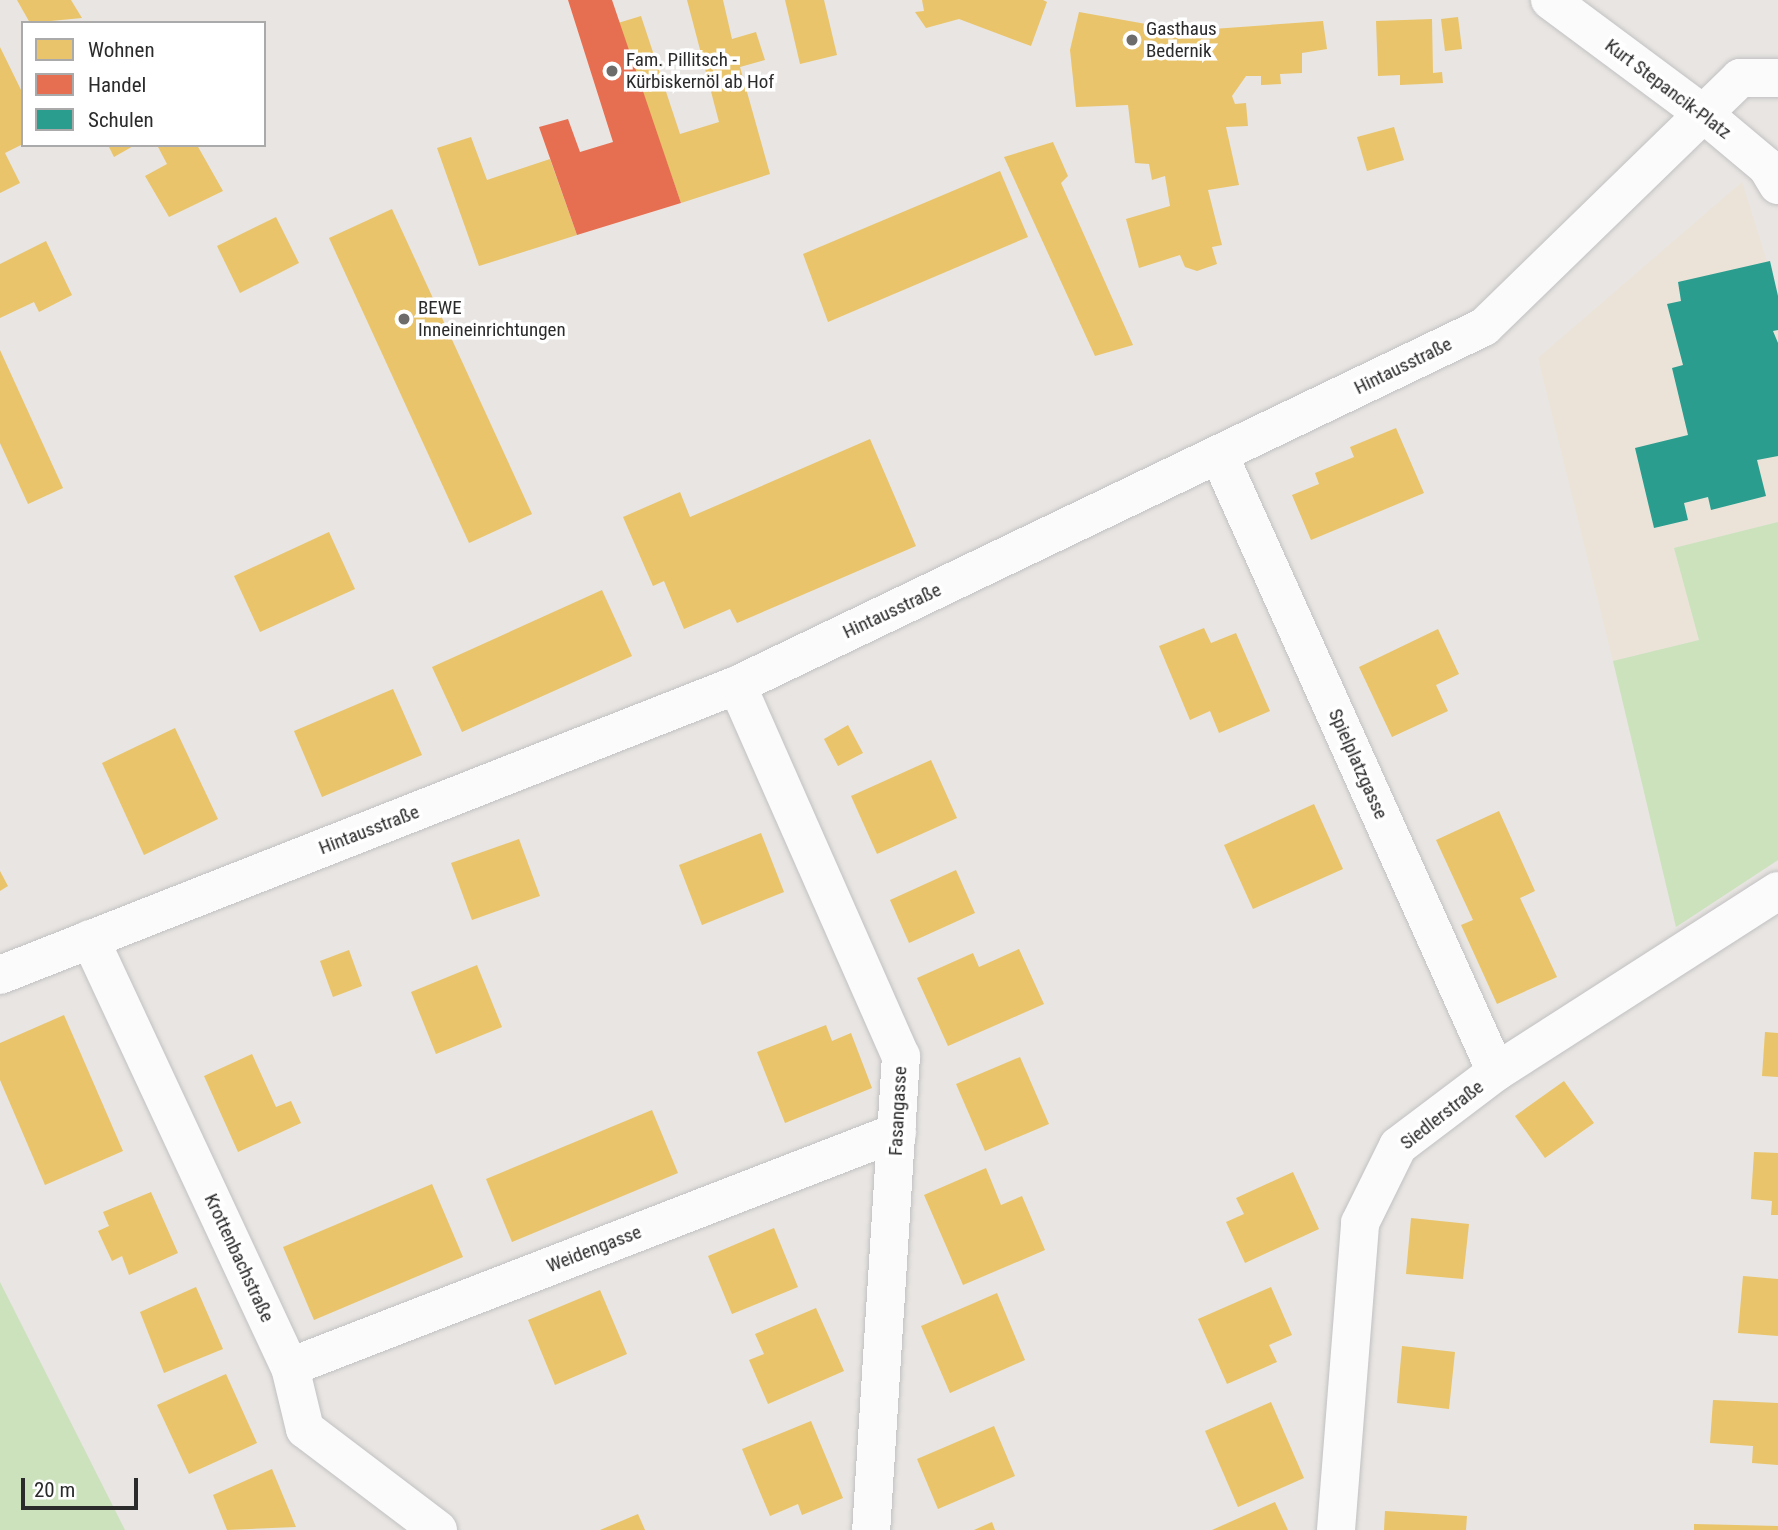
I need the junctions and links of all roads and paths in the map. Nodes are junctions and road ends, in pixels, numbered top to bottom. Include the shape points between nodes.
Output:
1 (1550, 0) edge
2 (1778, 78) edge
3 (1705, 115) junction
4 (1778, 186) edge
5 (1219, 455) junction
6 (737, 685) junction
7 (1778, 891) edge
8 (90, 939) junction
9 (0, 975) edge
10 (1496, 1072) junction
11 (897, 1132) junction
12 (290, 1367) junction
13 (438, 1530) edge
14 (871, 1530) edge
15 (1335, 1530) edge

1 - 3 street, Kurt Stepancik-Platz
2 - 3 street, Hintausstraße via 1740,78
3 - 4 street, Kurt Stepancik-Platz via 1767,167
3 - 5 street, Hintausstraße via 1484,327
5 - 6 street, Hintausstraße
5 - 10 street, Spielplatzgasse
6 - 8 street, Hintausstraße
6 - 11 street, Fasangasse via 901,1056
7 - 10 street, Siedlerstraße
8 - 9 street, Hintausstraße
8 - 12 street, Krottenbachstraße
10 - 15 street, Siedlerstraße via 1398,1146 1360,1223
11 - 12 street, Weidengasse
11 - 14 street, Fasangasse
12 - 13 street, Krottenbachstraße via 305,1429

